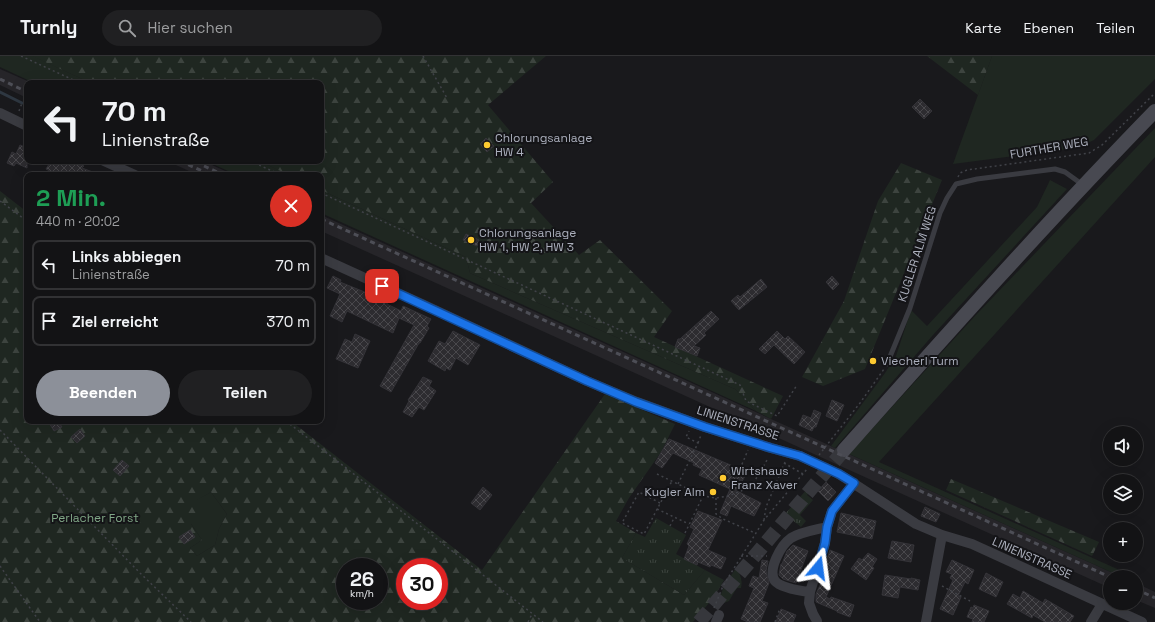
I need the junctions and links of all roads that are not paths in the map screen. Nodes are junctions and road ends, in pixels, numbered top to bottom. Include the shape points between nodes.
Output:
1 (1155, 112) edge
2 (0, 113) edge
3 (24, 125) edge
4 (111, 164) edge
5 (128, 172) edge
6 (1084, 185) junction
7 (324, 259) edge
8 (887, 364) road end
9 (844, 450) tunnel mouth
10 (854, 483) junction
11 (827, 527) junction
12 (942, 535) junction
13 (810, 592) junction
14 (1102, 604) junction
15 (817, 621) dead end
16 (926, 622) edge
17 (1091, 622) edge
18 (1142, 622) edge

1 - 6 main road
2 - 3 street
4 - 5 street
6 - 8 lane, KUGLER ALM WEG via 1065,172 1055,169 956,184 940,213 910,308
6 - 9 main road
7 - 10 street, LINIENSTRASSE, bridge via 636,402 800,456
10 - 11 street via 832,511
10 - 12 street, LINIENSTRASSE via 916,524
11 - 13 street via 825,543
11 - 13 street via 791,538 782,546 772,572 782,586
12 - 14 street, LINIENSTRASSE via 972,544
12 - 16 street
13 - 15 street via 809,604
14 - 17 street
14 - 18 street, LINIENSTRASSE

